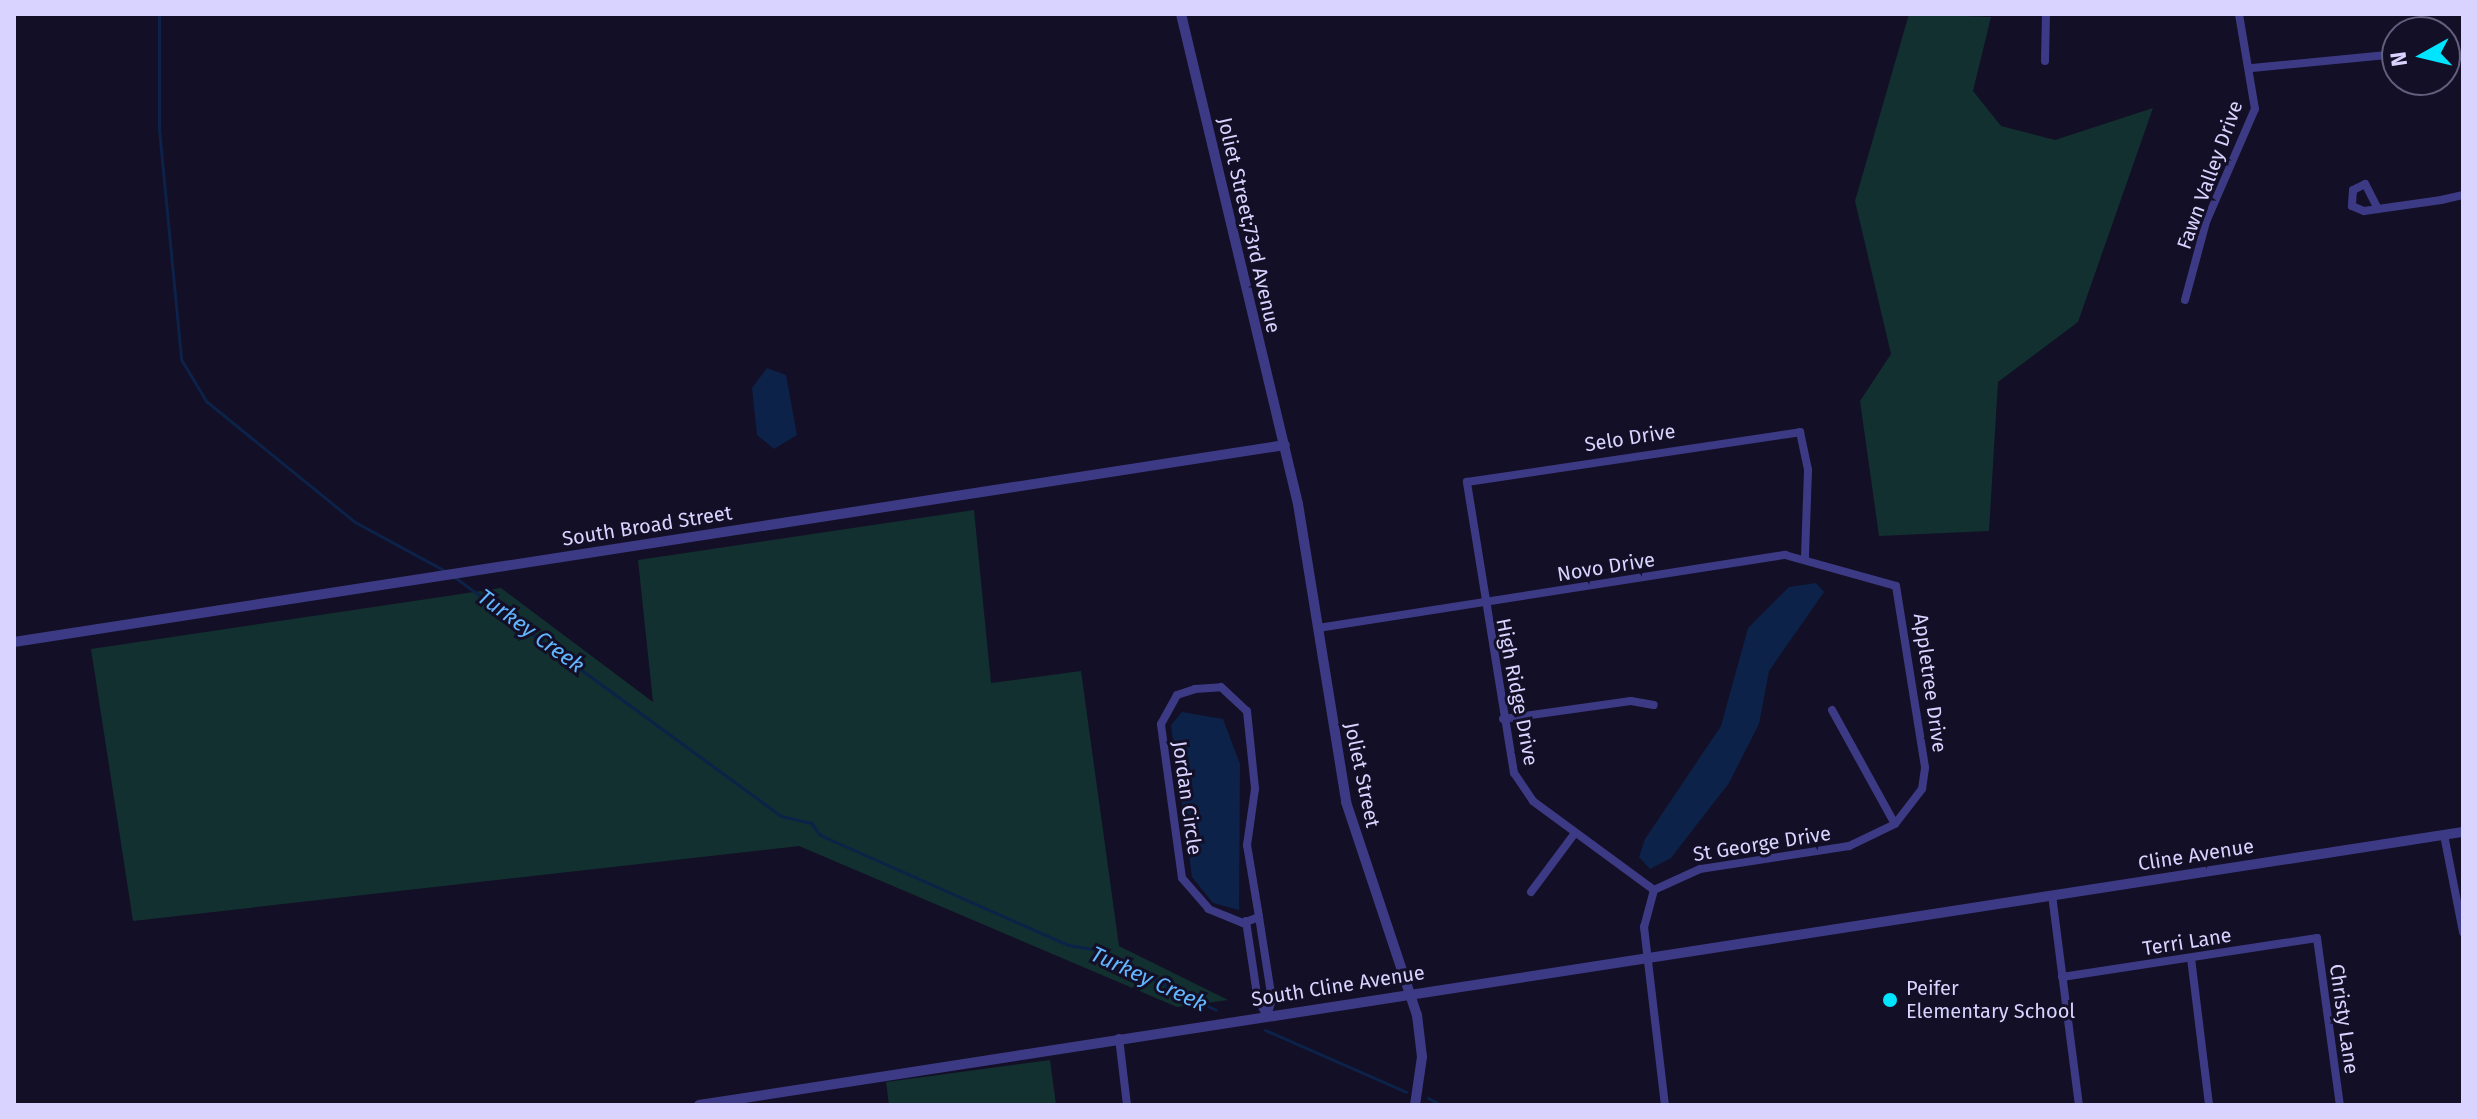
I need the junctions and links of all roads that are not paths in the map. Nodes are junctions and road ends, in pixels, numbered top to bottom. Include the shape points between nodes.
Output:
1 (1181, 14) edge
2 (2046, 14) edge
3 (2239, 14) edge
4 (2381, 56) edge
5 (2045, 61) dead end
6 (2252, 68) junction
7 (2463, 195) edge
8 (2378, 209) dead end
9 (2185, 300) dead end
10 (1285, 445) junction
11 (1467, 482) joint
12 (1805, 557) junction
13 (1896, 586) joint
14 (1484, 602) junction
15 (1318, 628) junction
16 (14, 642) edge
17 (1654, 705) dead end
18 (1832, 710) dead end
19 (1503, 719) junction
20 (1895, 824) junction
21 (2463, 832) edge
22 (1575, 833) junction
23 (2444, 835) junction
24 (1654, 890) junction
25 (1531, 892) dead end
26 (2052, 895) junction
27 (1935, 913) joint
28 (1259, 917) junction
29 (1246, 921) junction
30 (2461, 927) edge
31 (2317, 938) joint
32 (1646, 956) junction
33 (2191, 958) junction
34 (2062, 977) junction
35 (1411, 994) junction
36 (1267, 1015) junction
37 (1119, 1038) junction
38 (699, 1105) edge
39 (1127, 1105) edge
40 (1415, 1105) edge
41 (1665, 1105) edge
42 (2079, 1105) edge
43 (2209, 1105) edge
44 (2340, 1105) edge

1 - 10 street, Joliet Street;73rd Avenue
2 - 5 street
3 - 6 street, Fawn Valley Drive
4 - 6 street
6 - 9 street, Fawn Valley Drive via 2255,109 2206,222
7 - 8 street
10 - 15 street, Joliet Street
10 - 16 street, South Broad Street
11 - 12 street, Selo Drive via 1800,432 1808,470
11 - 14 street, High Ridge Drive
12 - 13 street, Novo Drive
12 - 14 street, Novo Drive
13 - 20 street, Appletree Drive via 1925,768 1914,808
14 - 15 street, Novo Drive
14 - 19 street, High Ridge Drive
15 - 35 street, Joliet Street via 1346,802
17 - 19 street via 1631,701
18 - 20 street
19 - 22 street, High Ridge Drive via 1514,773 1533,801
20 - 24 street, St George Drive via 1849,846 1700,869
21 - 23 street, Cline Avenue
22 - 24 street, High Ridge Drive
22 - 25 street
23 - 26 street, Cline Avenue
23 - 30 street
24 - 32 street via 1646,907
26 - 27 street, Cline Avenue
26 - 34 street
27 - 32 street, South Cline Avenue
28 - 29 street
28 - 29 street, Jordan Circle via 1247,845 1255,789 1247,711 1221,687 1195,689 1177,695 1161,724 1182,878 1209,909
28 - 36 street, Jordan Circle via 1272,1000
29 - 36 street
31 - 33 street, Terri Lane
31 - 44 street, Christy Lane
32 - 35 street, South Cline Avenue
32 - 41 street
33 - 34 street, Terri Lane
33 - 43 street
34 - 42 street
35 - 36 street, South Cline Avenue
35 - 40 street, Joliet Street via 1422,1057
36 - 37 street, South Cline Avenue
37 - 38 street, South Cline Avenue
37 - 39 street

